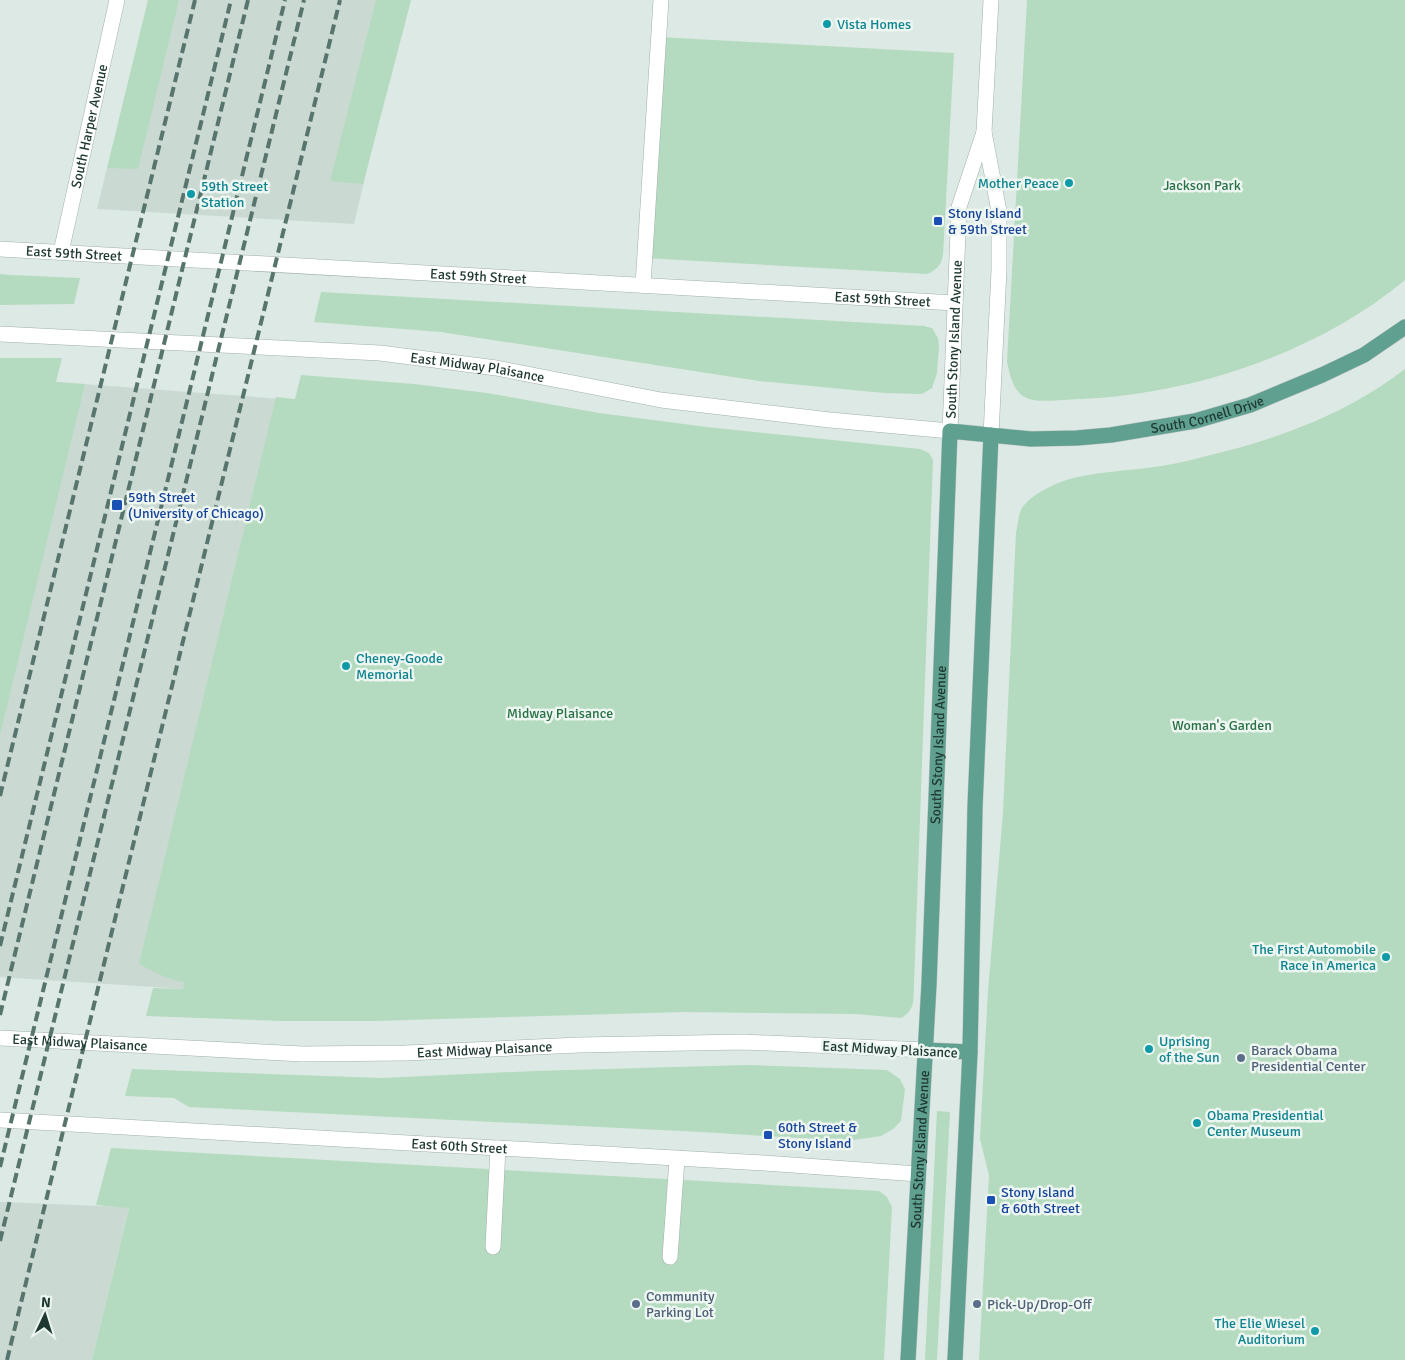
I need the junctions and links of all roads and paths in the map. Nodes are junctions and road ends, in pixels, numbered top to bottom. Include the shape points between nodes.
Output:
1 (117, 0) edge
2 (661, 0) edge
3 (991, 0) edge
4 (984, 132) junction
5 (0, 248) edge
6 (61, 252) junction
7 (644, 286) junction
8 (955, 303) junction
9 (1405, 327) edge
10 (0, 334) edge
11 (950, 431) junction
12 (991, 435) junction
13 (0, 1038) edge
14 (925, 1050) junction
15 (970, 1052) junction
16 (0, 1120) edge
17 (498, 1148) junction
18 (677, 1159) junction
19 (918, 1174) junction
20 (493, 1247) dead end
21 (670, 1257) dead end
22 (908, 1360) edge
23 (955, 1360) edge

1 - 6 street, South Harper Avenue
2 - 7 street
3 - 4 street, South Stony Island Avenue
4 - 8 street, South Stony Island Avenue via 959,207
4 - 12 street, South Stony Island Avenue via 999,211
5 - 6 street, East 59th Street
6 - 7 street, East 59th Street
7 - 8 street, East 59th Street
8 - 11 street, South Stony Island Avenue
9 - 12 main road, South Cornell Drive via 1364,355 1322,375 1250,405 1195,421 1076,438 1031,439
10 - 11 street, East Midway Plaisance via 380,353 496,368 661,400
11 - 12 main road, South Cornell Drive
11 - 14 main road, South Stony Island Avenue
12 - 15 main road, South Stony Island Avenue via 975,807
13 - 14 street, East Midway Plaisance via 302,1054 406,1054 579,1045 734,1042
14 - 15 main road, East Midway Plaisance
14 - 19 main road, South Stony Island Avenue
15 - 23 main road, South Stony Island Avenue
16 - 17 street, East 60th Street
17 - 18 street, East 60th Street
17 - 20 street
18 - 19 street, East 60th Street
18 - 21 street
19 - 22 main road, South Stony Island Avenue

